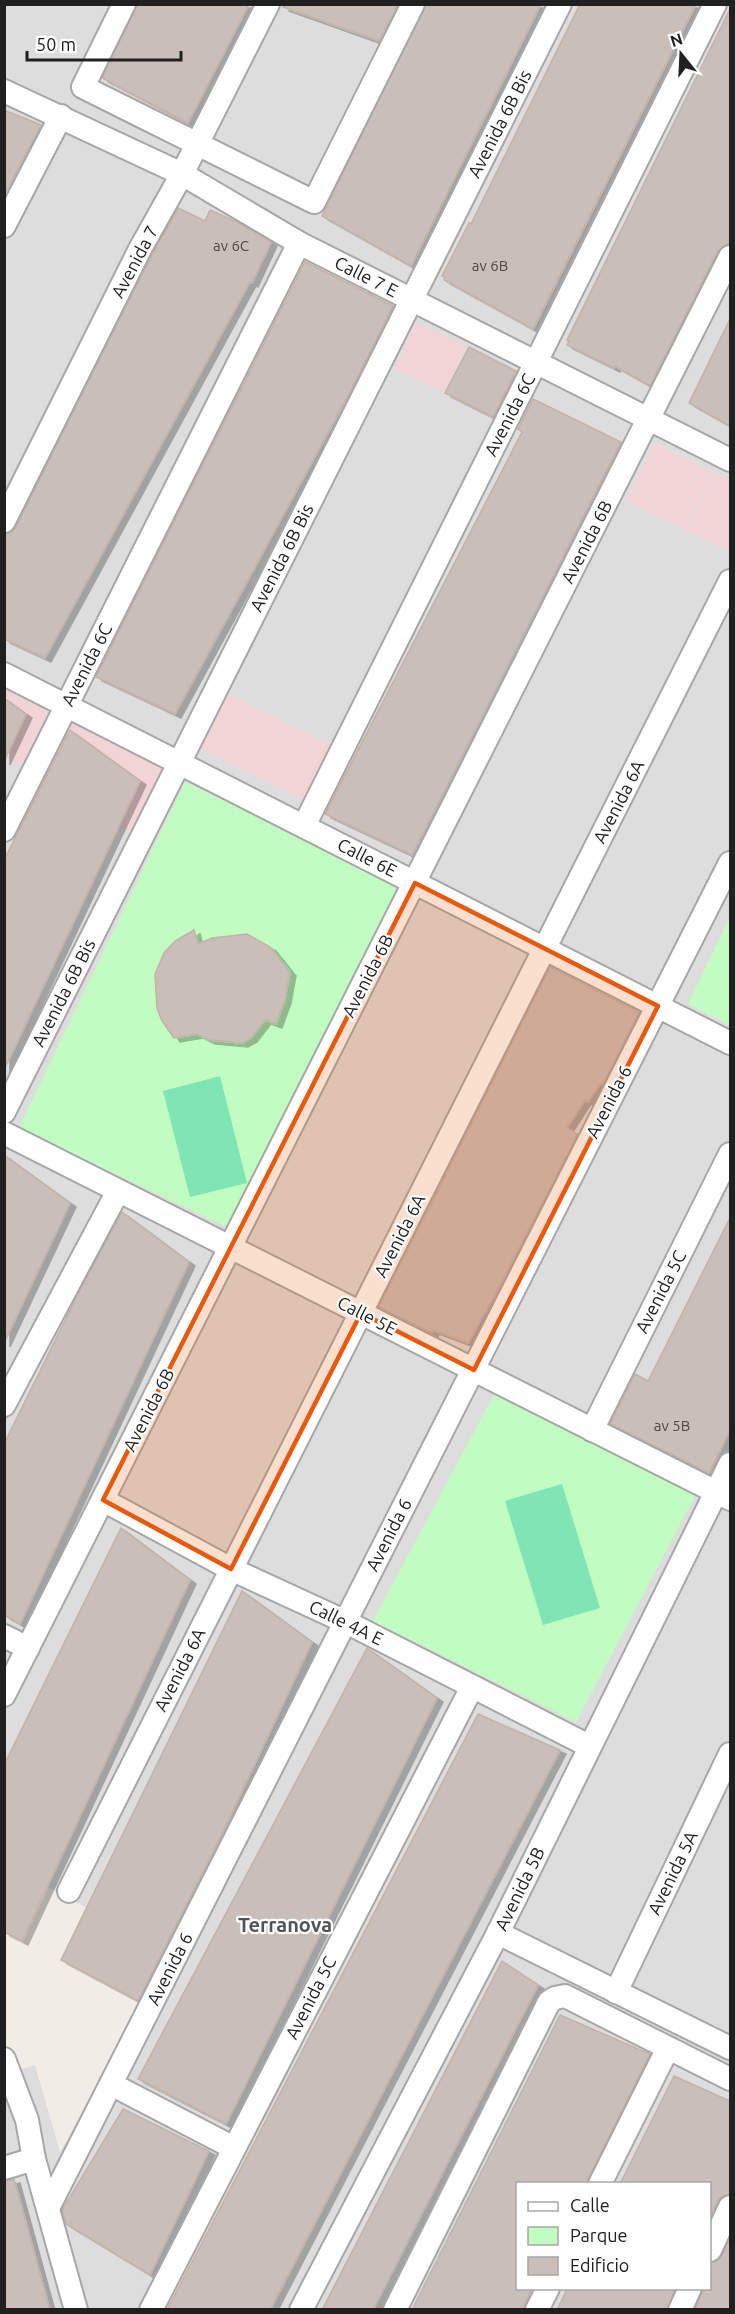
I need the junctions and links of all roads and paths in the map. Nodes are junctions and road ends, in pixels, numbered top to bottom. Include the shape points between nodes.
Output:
1 (124, 4) edge
2 (268, 4) edge
3 (413, 4) edge
4 (560, 4) edge
5 (715, 4) edge
6 (4, 91) edge
7 (61, 116) junction
8 (198, 142) junction
9 (182, 174) junction
10 (4, 226) edge
11 (299, 243) junction
12 (730, 257) edge
13 (412, 300) junction
14 (536, 362) junction
15 (649, 419) junction
16 (730, 460) edge
17 (4, 521) edge
18 (730, 581) edge
19 (4, 674) edge
20 (67, 705) junction
21 (180, 763) junction
22 (304, 826) junction
23 (4, 831) edge
24 (730, 863) edge
25 (415, 883) junction
26 (545, 948) junction
27 (658, 1006) junction
28 (730, 1043) edge
29 (4, 1112) edge
30 (4, 1134) edge
31 (730, 1154) edge
32 (118, 1191) junction
33 (231, 1247) junction
34 (361, 1313) junction
35 (474, 1370) junction
36 (4, 1406) edge
37 (592, 1430) junction
38 (730, 1464) edge
39 (723, 1496) edge
40 (104, 1500) junction
41 (231, 1569) junction
42 (346, 1622) junction
43 (4, 1636) edge
44 (28, 1648) junction
45 (472, 1687) junction
46 (4, 1695) edge
47 (590, 1746) junction
48 (730, 1754) edge
49 (69, 1891) dead end
50 (498, 1934) junction
51 (616, 1992) junction
52 (668, 2048) junction
53 (730, 2048) edge
54 (4, 2059) edge
55 (730, 2079) edge
56 (111, 2084) junction
57 (234, 2148) junction
58 (34, 2159) junction
59 (4, 2168) edge
60 (601, 2182) edge
61 (730, 2207) edge
62 (48, 2208) junction
63 (711, 2248) edge
64 (547, 2290) edge
65 (690, 2290) edge
66 (76, 2310) edge
67 (151, 2310) edge
68 (301, 2310) edge
69 (395, 2310) edge
70 (537, 2310) edge
71 (680, 2310) edge

1 - 8 street via 83,87
2 - 8 street, Avenida 7
3 - 8 street via 314,202
4 - 13 street, Avenida 6B Bis
5 - 14 street, Avenida 6C
6 - 7 street, Calle 7 E
7 - 9 street, Calle 7 E
7 - 10 street
8 - 9 street, Avenida 7
9 - 11 street, Calle 7 E
9 - 17 street, Avenida 7 via 140,249
11 - 13 street, Calle 7 E
11 - 20 street, Avenida 6C
12 - 15 street, Avenida 6B
13 - 14 street, Calle 7 E
13 - 21 street, Avenida 6B Bis
14 - 15 street, Calle 7 E
14 - 22 street, Avenida 6C
15 - 16 street, Calle 7 E
15 - 25 street, Avenida 6B
18 - 26 street, Avenida 6A
19 - 20 street, Calle 6E
20 - 21 street, Calle 6E
20 - 23 street, Avenida 6C
21 - 22 street, Calle 6E
21 - 29 street, Avenida 6B Bis
22 - 25 street, Calle 6E
24 - 27 street, Avenida 6
25 - 26 street, Calle 6E
25 - 33 street, Avenida 6B
26 - 27 street, Calle 6E
26 - 34 street, Avenida 6A
27 - 28 street, Calle 6E
27 - 35 street, Avenida 6
30 - 32 street, Calle 5E
31 - 37 street, Avenida 5C
32 - 33 street, Calle 5E
32 - 36 street
33 - 34 street, Calle 5E
33 - 40 street, Avenida 6B
34 - 35 street, Calle 5E
34 - 41 street, Avenida 6A
35 - 37 street, Calle 5E
35 - 42 street, Avenida 6
37 - 39 street, Calle 5E
38 - 39 street, Avenida 5B
39 - 47 street, Avenida 5B
40 - 41 street, Calle 4A E
40 - 44 street, Avenida 6B
41 - 42 street, Calle 4A E
41 - 49 street, Avenida 6A
42 - 45 street, Calle 4A E
42 - 56 street, Avenida 6
43 - 44 street
44 - 46 street, Avenida 6B
45 - 47 street, Calle 4A E
45 - 57 street, Avenida 5C
47 - 50 street, Avenida 5B
48 - 51 street, Avenida 5A
50 - 51 street
50 - 68 street, Avenida 5B
51 - 53 street
52 - 55 street
52 - 60 street
52 - 69 street via 565,1996 549,2002
54 - 58 street via 27,2120
56 - 57 street
56 - 62 street, Avenida 6
57 - 67 street, Avenida 5C
58 - 59 street
58 - 62 street
61 - 63 street
62 - 66 street
64 - 70 street
65 - 71 street

